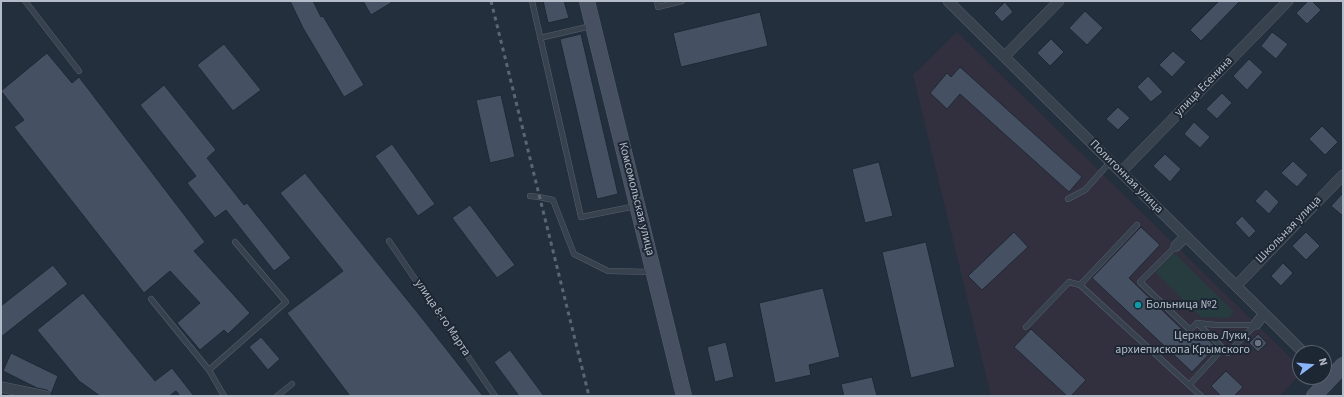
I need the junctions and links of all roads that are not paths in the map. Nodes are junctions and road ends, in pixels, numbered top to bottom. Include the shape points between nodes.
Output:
1 (25, 1) edge
2 (532, 1) edge
3 (587, 1) edge
4 (656, 1) edge
5 (682, 1) edge
6 (948, 1) edge
7 (1059, 1) edge
8 (1288, 1) edge
9 (593, 25) junction
10 (540, 38) junction
11 (1004, 56) junction
12 (79, 71) dead end
13 (1110, 162) junction
14 (1120, 172) junction
15 (1343, 175) edge
16 (530, 196) dead end
17 (1068, 199) dead end
18 (638, 206) junction
19 (1137, 225) dead end
20 (1186, 237) junction
21 (389, 241) dead end
22 (235, 242) dead end
23 (1176, 246) joint
24 (654, 272) junction
25 (1080, 285) junction
26 (1236, 286) junction
27 (151, 299) dead end
28 (1264, 314) junction
29 (1197, 323) junction
30 (1255, 325) junction
31 (1026, 327) dead end
32 (1296, 345) edge
33 (1223, 348) junction
34 (1343, 365) edge
35 (208, 370) junction
36 (1332, 372) edge
37 (292, 384) dead end
38 (1189, 385) junction
39 (1321, 385) edge
40 (1, 387) edge
41 (32, 395) edge
42 (45, 396) edge
43 (224, 396) edge
44 (277, 396) edge
45 (494, 396) edge
46 (684, 396) edge
47 (1201, 396) edge
48 (1314, 396) edge

1 - 12 lane
2 - 10 lane
3 - 9 street, Комсомольская улица
4 - 5 lane via 658,7
6 - 11 street, Полигонная улица
7 - 11 street
8 - 14 street, улица Есенина
9 - 10 lane
9 - 18 street, Комсомольская улица
10 - 18 lane via 581,217
11 - 13 street, Полигонная улица
13 - 14 street, Полигонная улица
13 - 17 lane via 1086,190
14 - 20 street, Полигонная улица
15 - 26 street, Школьная улица
16 - 24 lane via 553,200 574,254 608,271
18 - 24 street, Комсомольская улица
19 - 25 lane
20 - 23 street
20 - 26 street, Полигонная улица
21 - 45 lane, улица 8-го Марта
22 - 35 lane via 286,302
23 - 29 lane via 1140,282 1190,330
24 - 46 street, Комсомольская улица
25 - 31 lane via 1069,282
25 - 38 lane
26 - 28 street, Полигонная улица
27 - 35 lane
28 - 30 street
28 - 32 street, Полигонная улица
29 - 30 lane
29 - 33 lane
30 - 33 lane via 1228,353
33 - 38 lane
34 - 36 street
35 - 43 lane
37 - 44 lane
38 - 47 lane
39 - 48 street
40 - 41 street
41 - 42 street

